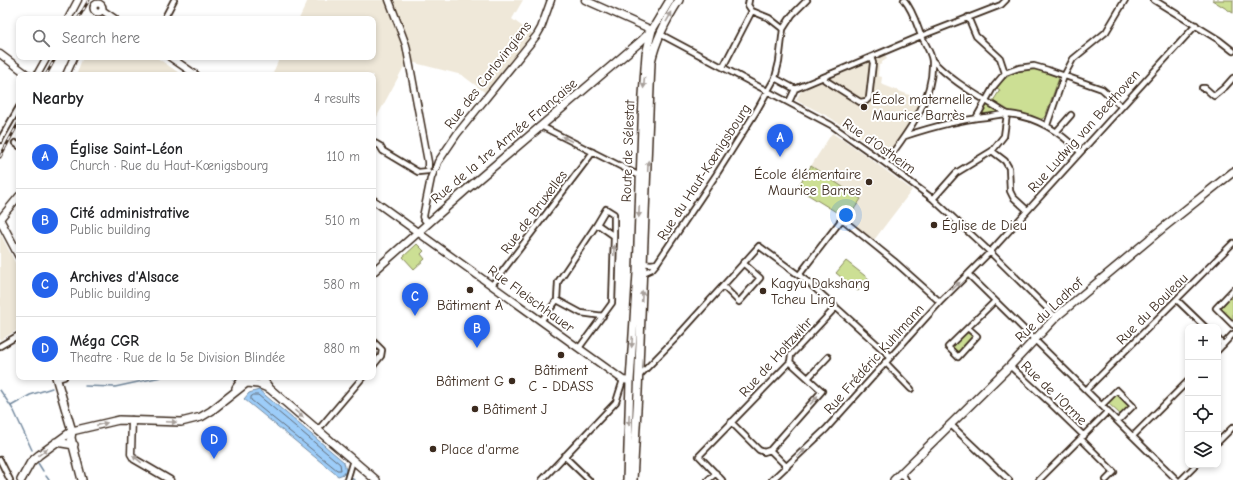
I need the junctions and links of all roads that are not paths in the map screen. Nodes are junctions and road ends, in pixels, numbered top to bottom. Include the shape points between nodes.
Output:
1 (78, 0) edge
2 (174, 0) edge
3 (389, 0) edge
4 (551, 0) edge
5 (585, 0) edge
6 (670, 0) edge
7 (679, 0) edge
8 (749, 0) edge
9 (806, 0) edge
10 (904, 0) edge
11 (1006, 0) edge
12 (1010, 0) edge
13 (1125, 0) edge
14 (1154, 0) edge
15 (100, 7) edge
16 (752, 11) junction
17 (70, 16) edge
18 (95, 16) edge
19 (111, 16) edge
20 (166, 16) edge
21 (968, 17) junction
22 (1196, 25) junction
23 (783, 29) junction
24 (652, 30) junction
25 (660, 34) junction
26 (922, 36) junction
27 (635, 46) junction
28 (1233, 51) edge
29 (0, 54) edge
30 (646, 54) junction
31 (871, 57) junction
32 (45, 60) edge
33 (73, 60) edge
34 (174, 60) edge
35 (932, 60) junction
36 (723, 67) junction
37 (24, 72) edge
38 (39, 72) edge
39 (67, 72) edge
40 (192, 72) edge
41 (1005, 72) junction
42 (1064, 76) junction
43 (824, 77) junction
44 (775, 78) junction
45 (1233, 78) edge
46 (1202, 88) dead end
47 (796, 89) junction
48 (768, 91) junction
49 (985, 100) junction
50 (788, 102) junction
51 (1121, 106) junction
52 (16, 111) edge
53 (1007, 114) junction
54 (1071, 115) dead end
55 (976, 118) junction
56 (1047, 125) junction
57 (542, 126) junction
58 (1057, 131) junction
59 (2, 132) edge
60 (905, 136) junction
61 (0, 140) edge
62 (376, 144) edge
63 (992, 151) junction
64 (593, 152) junction
65 (1080, 152) junction
66 (885, 162) junction
67 (431, 168) junction
68 (1233, 172) edge
69 (640, 176) junction
70 (933, 199) junction
71 (16, 200) edge
72 (376, 202) edge
73 (1027, 210) junction
74 (0, 219) edge
75 (428, 223) junction
76 (597, 224) junction
77 (419, 233) junction
78 (614, 236) junction
79 (16, 242) edge
80 (1233, 243) edge
81 (990, 252) junction
82 (644, 263) junction
83 (657, 263) junction
84 (743, 263) junction
85 (376, 269) edge
86 (640, 273) junction
87 (968, 274) junction
88 (799, 275) junction
89 (492, 285) junction
90 (722, 286) junction
91 (1233, 290) edge
92 (557, 300) junction
93 (1177, 300) junction
94 (995, 301) junction
95 (940, 302) junction
96 (836, 307) junction
97 (603, 316) junction
98 (1056, 317) junction
99 (541, 321) junction
100 (1202, 324) edge
101 (1233, 325) edge
102 (968, 328) junction
103 (1233, 334) edge
104 (16, 337) edge
105 (1035, 339) junction
106 (376, 344) edge
107 (1223, 344) joint
108 (0, 346) edge
109 (1221, 346) edge
110 (579, 348) junction
111 (828, 356) dead end
112 (890, 356) junction
113 (376, 362) edge
114 (790, 362) junction
115 (885, 362) junction
116 (1010, 366) junction
117 (638, 377) junction
118 (808, 378) junction
119 (59, 380) edge
120 (246, 380) edge
121 (263, 380) edge
122 (360, 380) edge
123 (627, 380) junction
124 (1185, 383) edge
125 (270, 389) junction
126 (912, 390) dead end
127 (1086, 390) junction
128 (1102, 405) junction
129 (1108, 411) junction
130 (132, 420) junction
131 (1118, 421) junction
132 (731, 422) junction
133 (950, 425) junction
134 (1233, 427) edge
135 (318, 430) junction
136 (72, 431) junction
137 (1134, 436) junction
138 (1082, 437) junction
139 (1221, 439) edge
140 (56, 442) junction
141 (74, 445) junction
142 (770, 450) junction
143 (564, 456) junction
144 (0, 460) edge
145 (353, 460) junction
146 (787, 467) junction
147 (1193, 468) edge
148 (716, 473) junction
149 (902, 473) junction
150 (10, 480) edge
151 (21, 480) edge
152 (82, 480) edge
153 (170, 480) edge
154 (347, 480) edge
155 (376, 480) edge
156 (542, 480) edge
157 (589, 480) edge
158 (627, 480) edge
159 (633, 480) edge
160 (708, 480) edge
161 (722, 480) edge
162 (772, 480) edge
163 (894, 480) edge
164 (906, 480) edge
165 (1009, 480) edge
166 (1039, 480) edge
167 (1106, 480) edge
168 (1177, 480) edge
169 (1181, 480) edge

1 - 17 street
2 - 20 street
3 - 67 street via 406,45
4 - 67 street, Rue des Carlovingiens via 537,35
5 - 24 street
6 - 24 main road
25 -> 7 main road, Route de Sélestat
8 - 16 street via 748,5
9 - 23 street
10 - 26 street
11 - 12 street
11 - 21 street
13 - 42 street via 1106,32 1073,59
14 - 22 street
15 - 18 street
15 - 19 street
16 - 23 street via 770,18
16 - 36 street
21 - 26 street
21 - 41 street via 976,36 1000,58
22 - 28 street
22 - 51 street, Rue Ludwig van Beethoven
23 - 44 street, Rue du Haut-Kœnigsbourg
24 - 25 main road
24 - 27 main road, Rue de la 1re Armée Française
24 - 30 main road, Route de Sélestat
25 - 36 street, Rue d'Ostheim
82 -> 25 main road, Route de Sélestat via 652,62
26 - 31 street
26 - 35 street
27 - 30 main road
27 - 57 main road, Rue de la 1re Armée Française
29 - 37 street
30 -> 69 main road, Route de Sélestat
31 - 43 street
31 - 43 street via 873,63 869,98 866,101 860,102
32 - 38 street
33 - 39 street
34 - 40 street
35 - 49 street via 958,83
35 - 60 street via 930,84 924,103
36 - 48 street, Rue d'Ostheim
41 - 42 street via 1034,66
41 - 49 street
42 - 51 street via 1102,89
42 - 56 street
43 - 47 street
44 - 47 street
44 - 48 street, Rue du Haut-Kœnigsbourg
45 - 46 street via 1214,96
47 - 50 street
48 - 50 street, Rue d'Ostheim
48 - 83 street, Rue du Haut-Kœnigsbourg
49 - 53 street
49 - 55 street
50 - 66 street, Rue d'Ostheim via 831,126
51 - 65 street, Rue Ludwig van Beethoven
52 - 59 street
53 - 55 street
53 - 56 street
53 - 63 street via 1004,136
54 - 58 street
55 - 60 street via 930,127
56 - 58 street
64 -> 57 street
57 - 75 main road, Rue de la 1re Armée Française
58 - 65 street
59 - 61 street
60 - 66 street
62 - 67 street via 383,151 418,172
63 - 70 street via 956,173
63 - 73 street via 1005,161 1009,168 1010,192
64 - 69 street
64 - 89 street, Rue de Bruxelles
65 - 73 street, Rue Ludwig van Beethoven
66 - 70 street, Rue d'Ostheim
67 - 75 street via 423,217
68 - 98 main road, Rue du Ladhof
69 -> 86 main road, Route de Sélestat
70 - 81 street, Rue d'Ostheim
71 - 74 street
72 - 77 street, Rue Fleischhauer
73 - 81 street, Rue Ludwig van Beethoven
74 - 79 main road
75 - 77 main road, Rue de la 1re Armée Française
76 - 78 street
76 - 78 street via 606,209 614,214
76 - 92 street via 558,282
77 - 85 main road, Rue de la 1re Armée Française
77 - 89 street, Rue Fleischhauer
97 -> 78 street via 612,303
80 - 93 street, Rue du Bouleau
81 - 87 street, Rue Frédéric Kuhlmann
81 - 98 street, Rue d'Ostheim
82 - 83 street
82 - 86 main road, Route de Sélestat
83 - 86 street, Rue du Haut-Kœnigsbourg via 652,269
84 - 88 street via 759,246
84 - 90 street
84 - 90 street via 760,278 740,302
117 -> 86 main road, Route de Sélestat
86 -> 123 main road, Route de Sélestat
87 - 94 street
95 -> 87 street, Rue Frédéric Kuhlmann
88 - 95 street via 842,220
88 - 96 street
89 - 99 street, Rue Fleischhauer
90 - 117 street
91 - 101 street via 1216,308
92 - 97 street via 581,313
92 - 99 street
93 - 100 street
93 - 127 street, Rue du Bouleau
94 - 102 street
94 - 105 street
95 - 112 street, Rue Frédéric Kuhlmann
96 - 112 street
96 - 114 street, Rue de Holtzwihr via 791,355
97 - 110 street
98 - 105 main road, Rue du Ladhof
99 - 110 street, Rue Fleischhauer
102 - 102 street via 948,347 958,357 977,336
103 - 107 street
104 - 108 street
105 - 116 main road, Rue du Ladhof
105 - 127 street
106 - 113 street via 382,350
107 - 109 street
110 - 123 street, Rue Fleischhauer
111 - 118 street
112 - 115 street, Rue Frédéric Kuhlmann
114 - 118 street
114 - 132 street, Rue de Holtzwihr
115 - 126 street
146 -> 115 street, Rue Frédéric Kuhlmann via 826,429
116 - 133 main road, Rue du Ladhof
116 - 138 street, Rue de l'Orme
117 - 123 main road
117 - 159 main road, Route de Sélestat
142 -> 118 street via 822,392
119 - 136 main road
120 - 125 main road
130 -> 120 main road via 181,422 201,417
121 - 125 main road
122 - 135 street
123 - 143 street via 620,388 616,402
123 -> 158 main road, Route de Sélestat
124 - 137 street
125 -> 135 main road
127 - 128 street
128 - 129 street
128 - 131 street via 1117,390 1133,406
129 - 131 street
129 - 138 street
136 -> 130 main road via 108,422
153 -> 130 street via 134,459 131,454
131 - 137 street
132 - 142 street via 759,450
132 - 148 street, Rue de Holtzwihr via 699,456
133 - 149 main road, Rue du Ladhof
133 - 165 street
134 - 139 street
135 - 145 main road
136 - 140 main road
136 - 141 main road
137 - 168 street
138 - 166 street
138 - 167 street, Rue de l'Orme via 1114,472
140 - 141 main road
151 -> 140 main road via 31,462
141 - 152 main road
142 - 146 street
143 - 156 street
143 - 157 street
144 - 150 street
145 - 154 street
145 - 155 main road
146 - 162 street, Rue Frédéric Kuhlmann
147 - 169 street
148 - 160 street
148 - 161 street
149 - 163 main road, Rue du Ladhof
149 - 164 street

